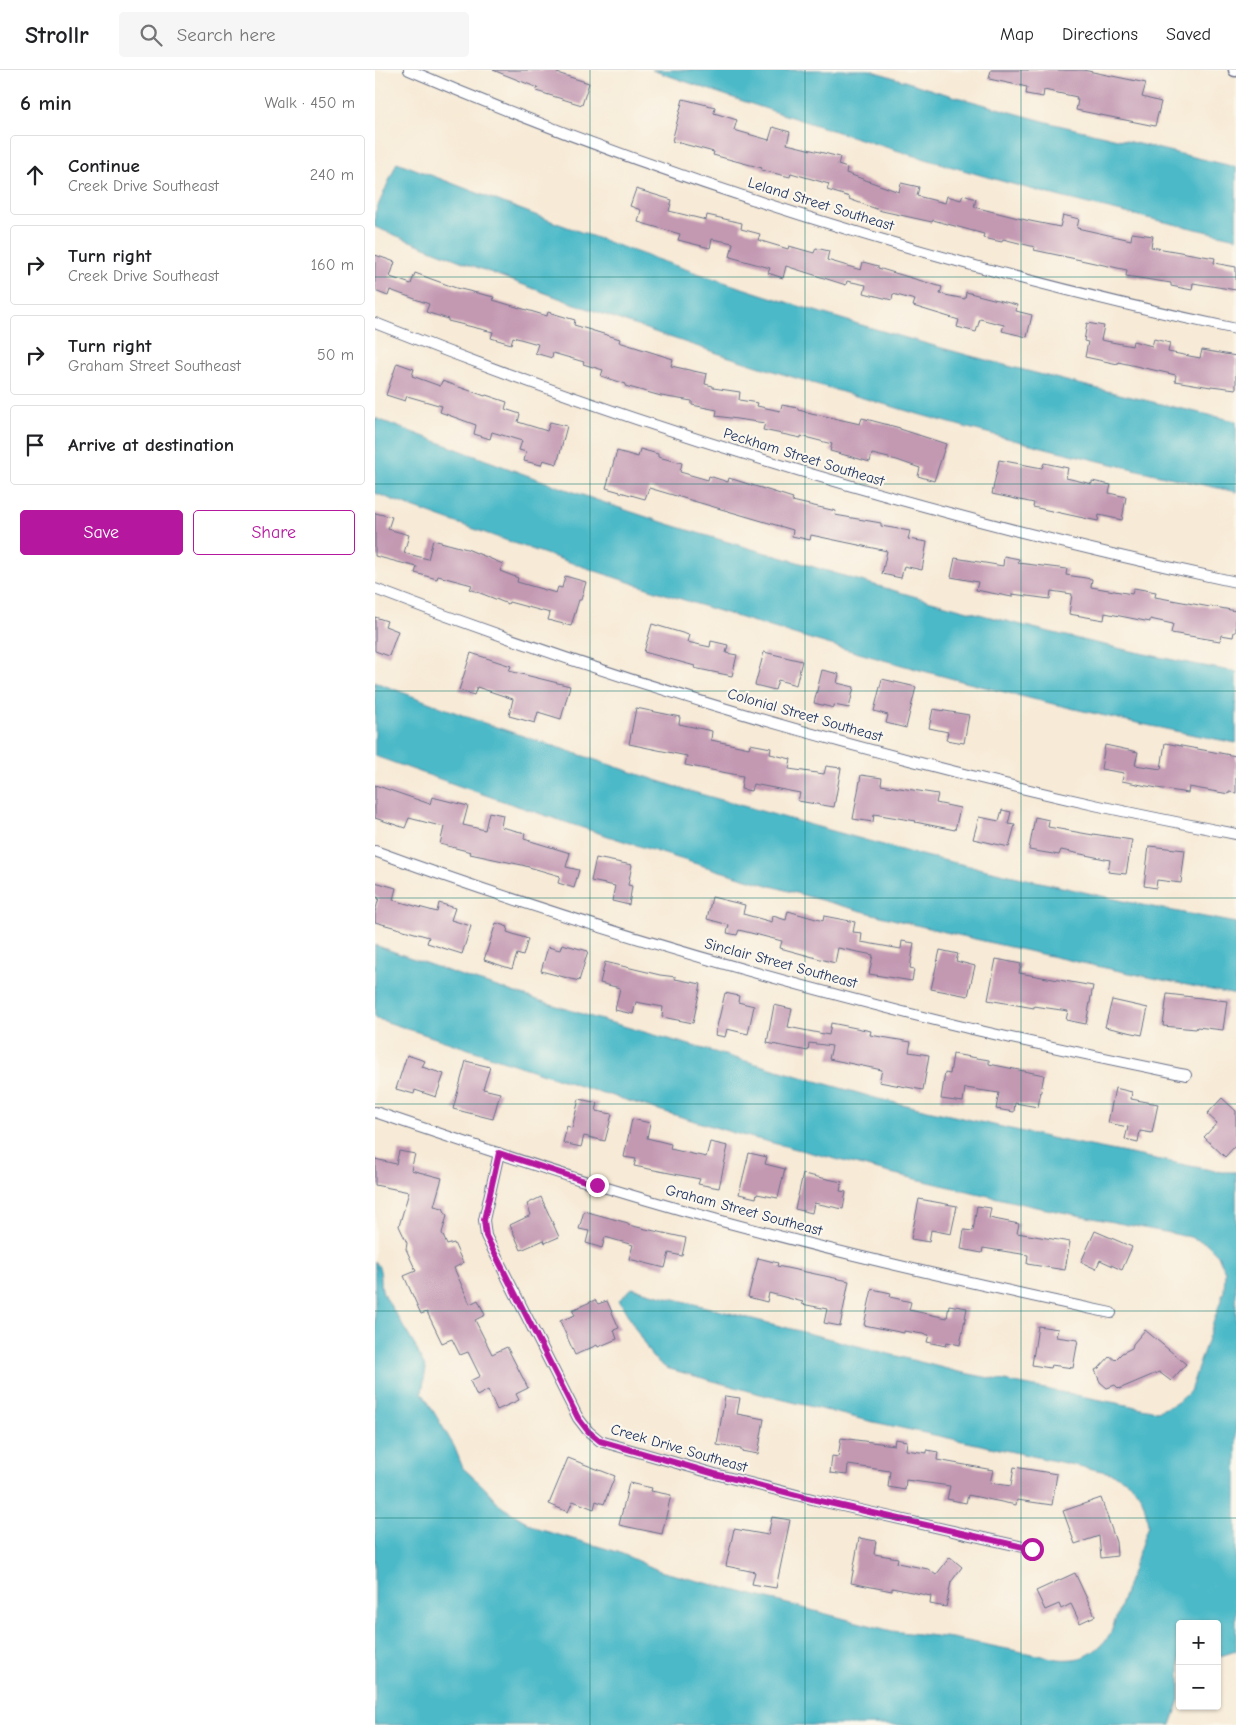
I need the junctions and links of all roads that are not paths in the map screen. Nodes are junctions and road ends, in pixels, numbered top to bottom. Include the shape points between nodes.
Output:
1 (409, 70) edge
2 (375, 322) edge
3 (1236, 329) edge
4 (1236, 582) edge
5 (375, 589) edge
6 (1236, 834) edge
7 (375, 851) edge
8 (1186, 1075) dead end
9 (375, 1112) edge
10 (499, 1153) junction
11 (1111, 1313) dead end
12 (1032, 1549) dead end

1 - 3 street, Leland Street Southeast via 573,135 807,216 1046,284
2 - 4 street, Peckham Street Southeast via 577,399 816,477 984,524
5 - 6 street, Colonial Street Southeast via 573,660 835,740 1029,790
7 - 8 street, Sinclair Street Southeast via 574,918 767,976 1045,1046
9 - 10 street, Graham Street Southeast
10 - 11 street, Graham Street Southeast via 606,1188 790,1239
10 - 12 street, Creek Drive Southeast via 484,1220 486,1236 578,1418 600,1441 816,1500

